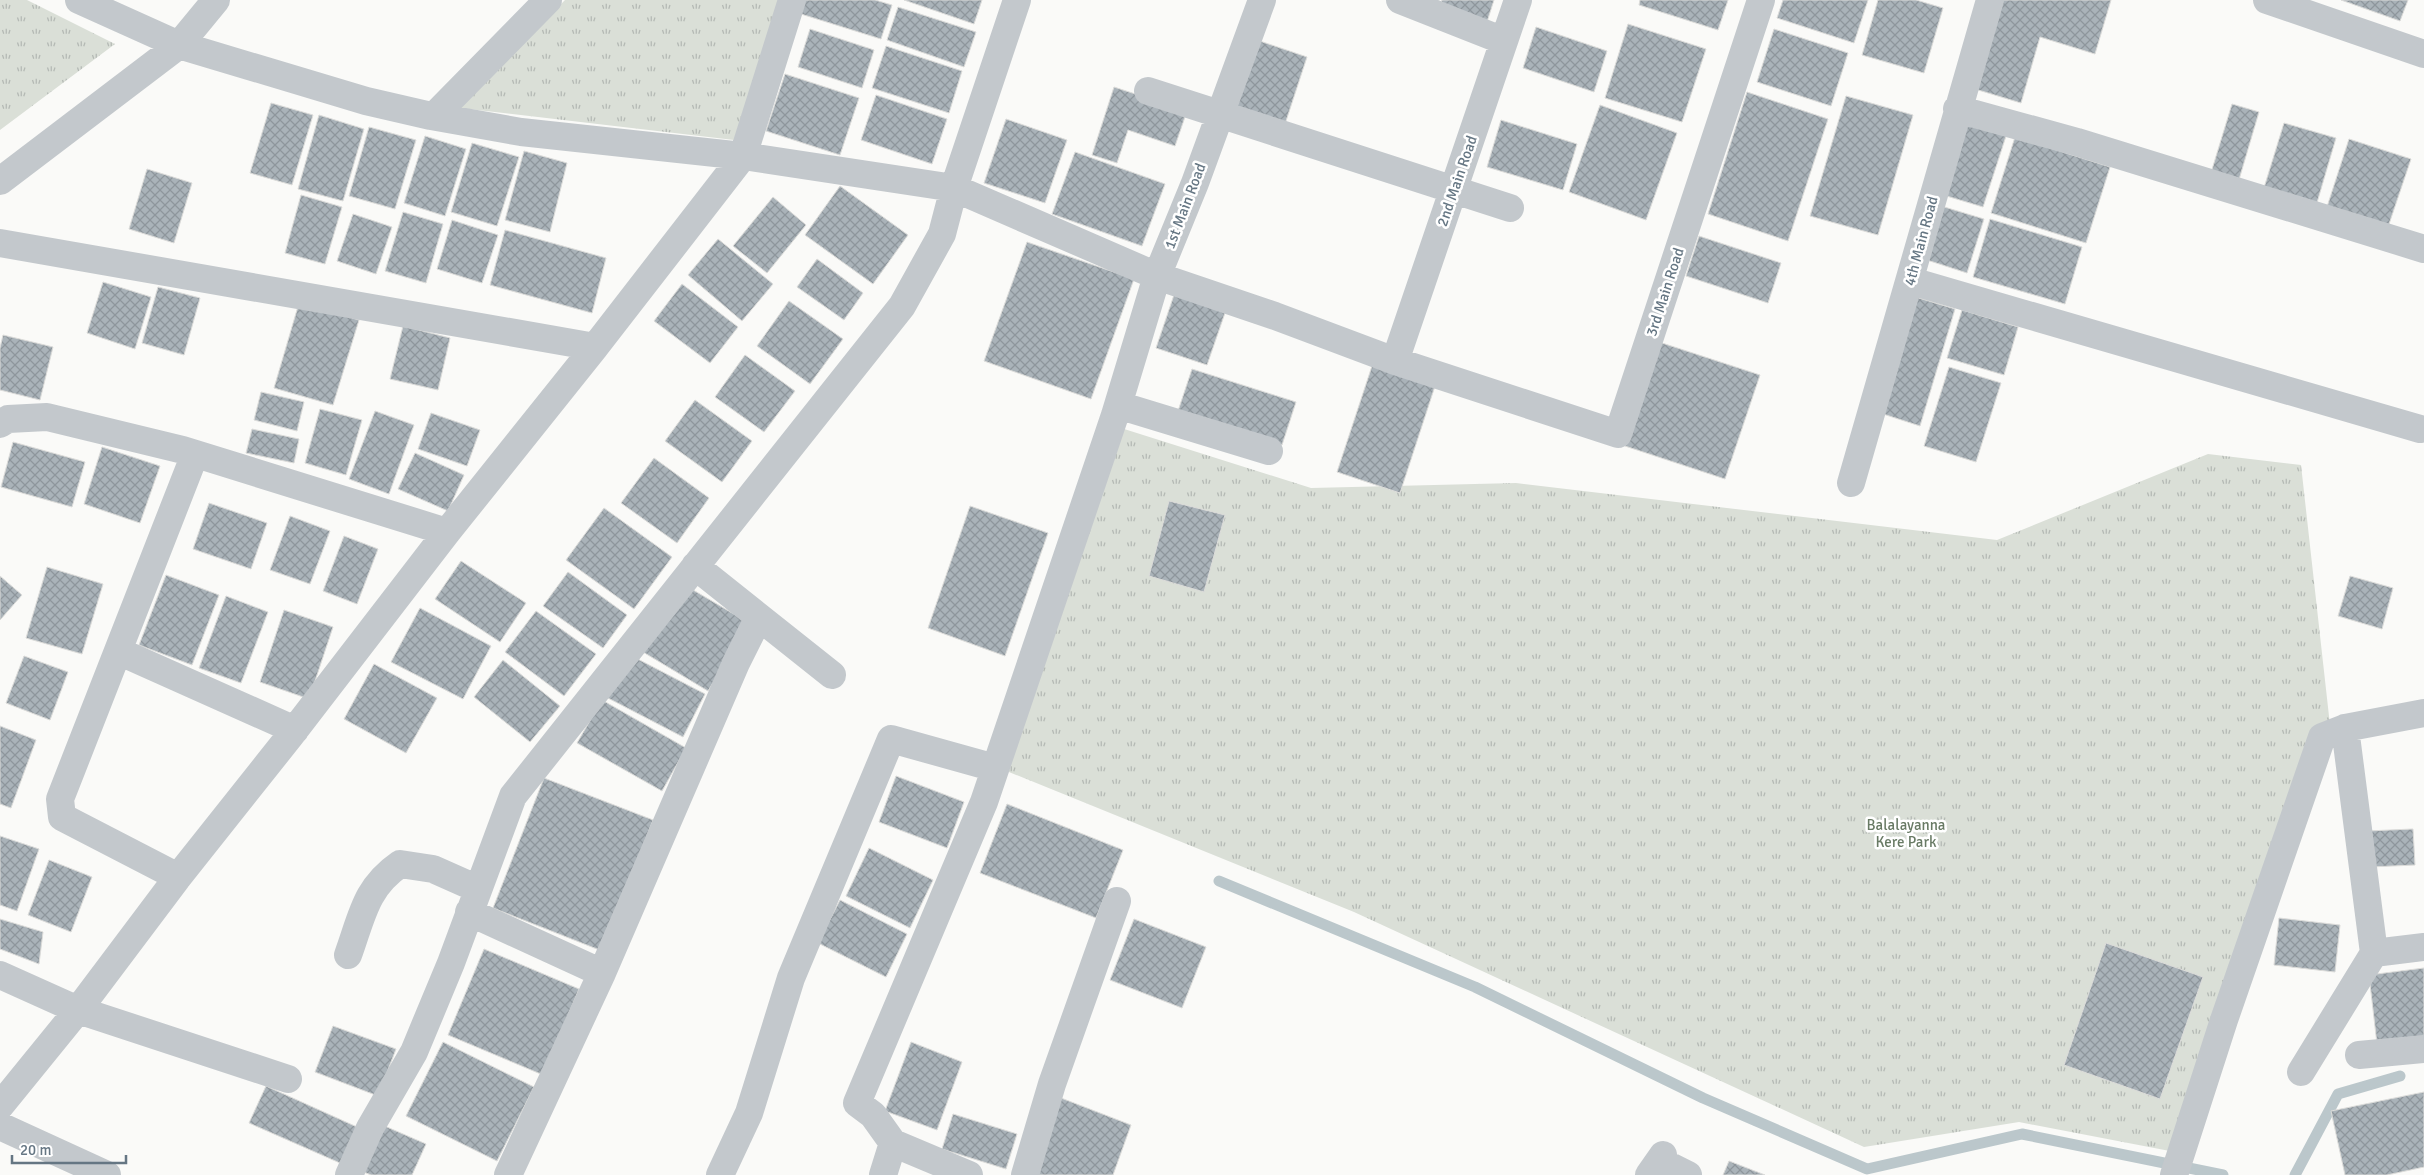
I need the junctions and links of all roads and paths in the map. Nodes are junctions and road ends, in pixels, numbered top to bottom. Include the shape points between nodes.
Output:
1 (79, 0) edge
2 (216, 0) edge
3 (548, 0) edge
4 (792, 0) edge
5 (1017, 0) edge
6 (1262, 0) edge
7 (1400, 0) edge
8 (1518, 0) edge
9 (1761, 0) edge
10 (1990, 0) edge
11 (2267, 0) edge
12 (1504, 41) junction
13 (179, 45) junction
14 (2424, 54) edge
15 (1148, 91) dead end
16 (1957, 109) junction
17 (1219, 114) junction
18 (434, 116) junction
19 (743, 156) junction
20 (0, 181) edge
21 (954, 188) junction
22 (1454, 190) junction
23 (1510, 208) dead end
24 (0, 243) edge
25 (2424, 249) edge
26 (1157, 276) junction
27 (1910, 281) junction
28 (594, 347) junction
29 (1395, 361) junction
30 (1117, 410) junction
31 (0, 424) edge
32 (2423, 428) edge
33 (1269, 451) dead end
34 (195, 454) junction
35 (1851, 483) dead end
36 (447, 532) junction
37 (695, 566) junction
38 (759, 617) junction
39 (118, 651) junction
40 (832, 675) dead end
41 (2424, 713) edge
42 (2345, 728) junction
43 (295, 730) junction
44 (994, 768) junction
45 (178, 877) junction
46 (473, 900) junction
47 (1117, 901) dead end
48 (2424, 947) edge
49 (2374, 952) junction
50 (348, 955) dead end
51 (602, 973) junction
52 (0, 975) edge
53 (78, 1010) junction
54 (2424, 1049) edge
55 (2358, 1055) dead end
56 (2301, 1072) dead end
57 (288, 1078) dead end
58 (0, 1106) edge
59 (0, 1126) edge
60 (893, 1143) junction
61 (107, 1175) edge
62 (350, 1175) edge
63 (508, 1175) edge
64 (720, 1175) edge
65 (883, 1175) edge
66 (969, 1175) edge
67 (1025, 1175) edge
68 (2174, 1175) edge

1 - 13 street
2 - 13 street
3 - 18 street
4 - 19 street
5 - 21 street
6 - 17 street, 1st Main Road
7 - 12 street
8 - 12 street, 2nd Main Road
9 - 29 street, 3rd Main Road via 1618,434
10 - 16 street, 4th Main Road
11 - 14 street
12 - 22 street, 2nd Main Road
13 - 18 street via 366,101
13 - 20 street
15 - 17 street
16 - 25 street via 2077,142
16 - 27 street, 4th Main Road
17 - 22 street
17 - 26 street, 1st Main Road
18 - 19 street via 521,132
19 - 21 street
19 - 28 street
21 - 26 street
21 - 37 street via 942,234 902,306
22 - 23 street
22 - 29 street, 2nd Main Road
24 - 28 street
26 - 29 street
26 - 30 street, 1st Main Road
27 - 32 street
27 - 35 street, 4th Main Road
28 - 36 street
30 - 33 street
30 - 44 street, 1st Main Road
31 - 34 street via 8,419 47,416
34 - 36 street
34 - 39 street
36 - 43 street
37 - 38 street
37 - 46 street via 513,796
38 - 40 street
38 - 51 street
39 - 43 street
39 - 45 street via 60,800 62,817
41 - 42 street
42 - 49 street
42 - 68 street via 2322,737
43 - 45 street
44 - 60 street, 1st Main Road via 984,802 857,1103 873,1115
44 - 64 street via 891,739 791,978 748,1113
45 - 53 street
46 - 50 street via 433,869 400,864 384,875 370,894
46 - 51 street
46 - 62 street via 451,964 414,1052 370,1128
47 - 67 street via 1052,1084
48 - 49 street
49 - 56 street
51 - 63 street
52 - 53 street
53 - 57 street
53 - 58 street
54 - 55 street
59 - 61 street
60 - 65 street
60 - 66 street

